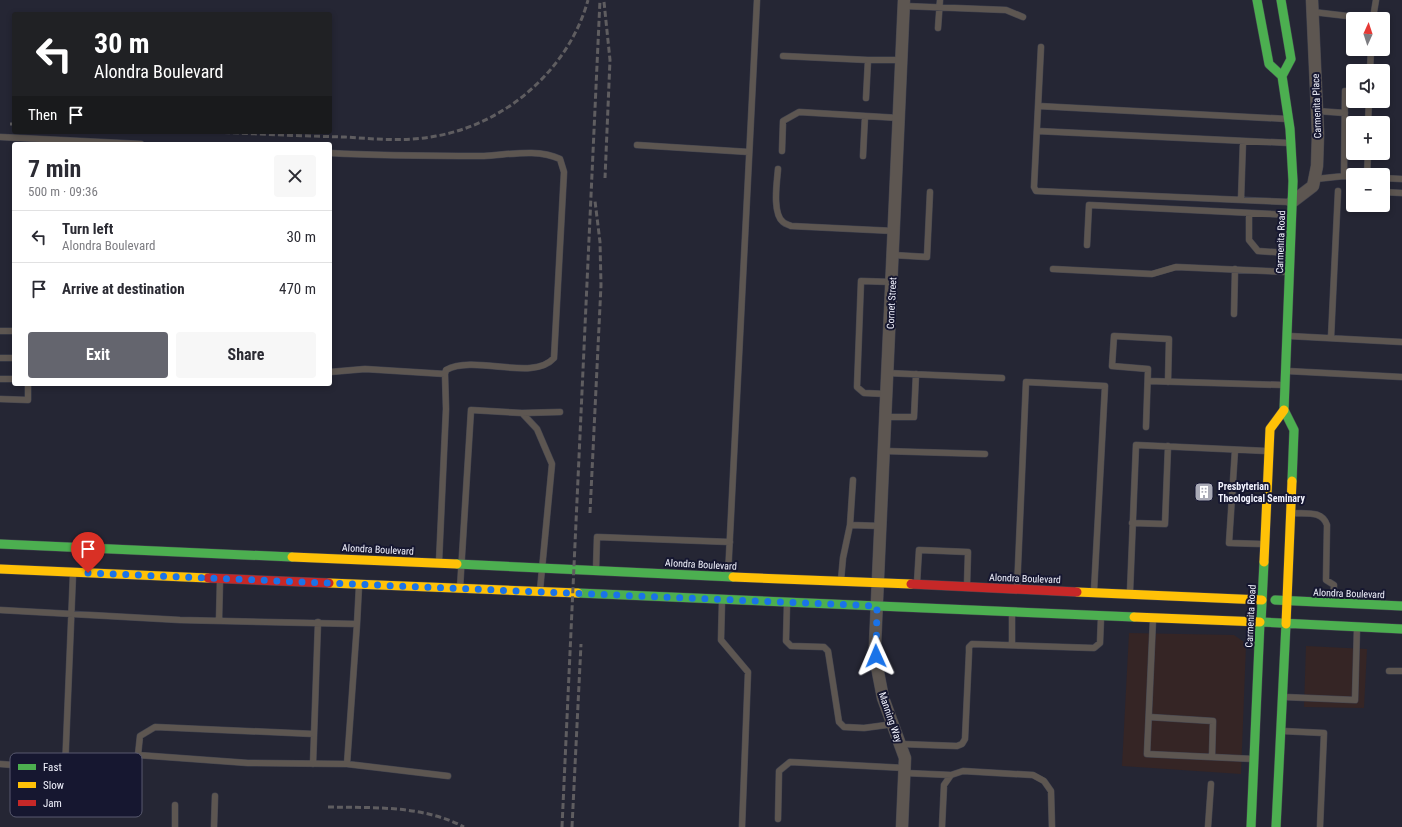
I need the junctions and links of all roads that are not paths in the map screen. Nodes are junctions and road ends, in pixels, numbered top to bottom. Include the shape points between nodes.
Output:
1 (757, 0) edge
2 (940, 0) edge
3 (1257, 0) edge
4 (1281, 0) edge
5 (1376, 0) edge
6 (904, 3) edge
7 (1312, 6) edge
8 (939, 8) junction
9 (1374, 12) edge
10 (1346, 13) edge
11 (1023, 17) dead end
12 (938, 28) dead end
13 (1041, 47) dead end
14 (783, 56) dead end
15 (868, 60) junction
16 (901, 60) junction
17 (1282, 76) junction
18 (1345, 91) dead end
19 (866, 98) dead end
20 (1038, 106) junction
21 (1317, 111) junction
22 (1345, 113) junction
23 (865, 116) junction
24 (899, 118) junction
25 (1289, 119) junction
26 (1037, 131) junction
27 (0, 137) edge
28 (1243, 141) junction
29 (101, 142) edge
30 (1291, 143) junction
31 (637, 145) dead end
32 (782, 151) dead end
33 (749, 152) junction
34 (332, 153) edge
35 (863, 156) dead end
36 (778, 169) dead end
37 (1344, 176) joint
38 (1390, 178) edge
39 (1316, 179) junction
40 (1402, 179) edge
41 (1338, 191) dead end
42 (930, 192) dead end
43 (1390, 192) edge
44 (1402, 193) edge
45 (1241, 200) junction
46 (1292, 202) junction
47 (1249, 213) junction
48 (1292, 215) junction
49 (894, 231) junction
50 (1087, 245) dead end
51 (1291, 253) junction
52 (893, 255) junction
53 (1053, 269) dead end
54 (1235, 269) junction
55 (1290, 272) junction
56 (892, 282) junction
57 (1234, 314) dead end
58 (0, 331) edge
59 (12, 331) edge
60 (1287, 336) junction
61 (1331, 338) junction
62 (1402, 342) edge
63 (0, 358) edge
64 (12, 358) edge
65 (1286, 371) junction
66 (332, 372) edge
67 (888, 373) junction
68 (445, 374) junction
69 (916, 374) junction
70 (1402, 377) edge
71 (1002, 378) dead end
72 (0, 379) edge
73 (12, 379) edge
74 (1148, 381) junction
75 (1168, 382) junction
76 (1285, 385) junction
77 (28, 386) edge
78 (886, 394) junction
79 (0, 399) edge
80 (1284, 410) junction
81 (560, 412) dead end
82 (522, 413) junction
83 (886, 417) junction
84 (1146, 427) dead end
85 (1168, 446) junction
86 (1235, 450) junction
87 (884, 451) junction
88 (1269, 451) junction
89 (985, 454) dead end
90 (853, 480) dead end
91 (1291, 513) junction
92 (1132, 523) junction
93 (850, 525) junction
94 (881, 526) junction
95 (730, 542) junction
96 (0, 544) edge
97 (1264, 544) junction
98 (439, 563) junction
99 (461, 564) junction
100 (543, 568) junction
101 (0, 569) edge
102 (596, 570) junction
103 (74, 572) junction
104 (728, 576) junction
105 (220, 578) junction
106 (841, 581) junction
107 (878, 583) junction
108 (359, 584) junction
109 (917, 585) junction
110 (967, 587) junction
111 (436, 588) junction
112 (460, 589) junction
113 (1017, 589) junction
114 (540, 592) junction
115 (1094, 592) junction
116 (1130, 594) junction
117 (722, 600) junction
118 (1262, 600) junction
119 (1287, 601) junction
120 (787, 602) junction
121 (1333, 603) junction
122 (877, 606) junction
123 (1402, 606) edge
124 (0, 610) edge
125 (1012, 612) junction
126 (73, 614) junction
127 (1101, 616) junction
128 (1153, 618) junction
129 (219, 621) junction
130 (318, 622) junction
131 (1261, 622) junction
132 (357, 624) junction
133 (1286, 624) junction
134 (1357, 626) junction
135 (1402, 628) edge
136 (1012, 644) junction
137 (1389, 671) dead end
138 (1402, 672) edge
139 (1282, 697) junction
140 (1149, 717) junction
141 (894, 724) junction
142 (1281, 731) junction
143 (314, 734) junction
144 (901, 744) junction
145 (66, 753) edge
146 (138, 753) edge
147 (142, 755) edge
148 (1212, 757) junction
149 (1254, 759) junction
150 (0, 764) edge
151 (312, 764) junction
152 (347, 764) junction
153 (10, 765) edge
154 (905, 770) junction
155 (951, 775) junction
156 (448, 776) dead end
157 (1211, 784) dead end
158 (215, 796) dead end
159 (175, 805) dead end
160 (778, 818) dead end
161 (175, 827) edge
162 (214, 827) edge
163 (742, 827) edge
164 (902, 827) edge
165 (942, 827) edge
166 (1052, 827) edge
167 (1208, 827) edge
168 (1251, 827) edge
169 (1276, 827) edge
170 (1320, 827) edge

1 - 33 lane
2 - 8 lane
3 - 17 main road via 1269,64
4 - 17 main road via 1291,59
5 - 9 lane
6 - 8 lane
6 - 16 street, Cornet Street
7 - 10 lane
7 - 21 street, Carmenita Place
8 - 11 lane via 1006,10
8 - 12 lane
13 - 20 lane
14 - 15 lane
15 - 16 lane
15 - 19 lane
16 - 24 street, Cornet Street
17 - 25 main road, Carmenita Road
18 - 22 lane
20 - 25 lane
20 - 26 lane
21 - 22 lane
21 - 39 street, Carmenita Place
22 - 37 lane
23 - 24 lane
23 - 32 lane via 799,112 784,121
23 - 35 lane
24 - 49 street, Cornet Street
25 - 30 main road, Carmenita Road
26 - 28 lane
26 - 45 lane via 1034,187 1037,192
27 - 29 lane
28 - 30 lane
28 - 45 lane
30 - 46 main road, Carmenita Road
31 - 33 lane
33 - 95 lane
34 - 68 lane via 417,156 530,154 560,159 564,172 554,358 541,366 520,368 459,365 446,370
36 - 49 lane via 776,204 778,217 783,222 798,227
37 - 39 lane
38 - 40 lane
39 - 46 street via 1310,190
41 - 61 lane
42 - 52 lane via 927,257
43 - 44 lane
45 - 46 lane
46 - 48 main road, Carmenita Road
47 - 48 lane
47 - 50 lane via 1089,206
47 - 51 lane via 1249,240 1258,251
48 - 51 main road, Carmenita Road
49 - 52 street, Cornet Street
51 - 55 main road, Carmenita Road
52 - 56 street, Cornet Street
53 - 54 lane via 1152,274 1176,267
54 - 55 lane
54 - 57 lane
55 - 60 main road, Carmenita Road
56 - 67 street, Cornet Street
56 - 78 lane via 862,281 861,289 857,386 864,393
58 - 59 lane
60 - 61 lane
60 - 65 main road, Carmenita Road
61 - 62 lane
63 - 64 lane
65 - 70 lane
65 - 76 main road, Carmenita Road
66 - 68 lane via 365,370
67 - 69 lane
67 - 78 street, Cornet Street
68 - 98 lane
69 - 71 lane
69 - 83 lane via 914,417
72 - 73 lane
74 - 75 lane
74 - 75 lane via 1148,369 1112,366 1114,336 1169,339
74 - 84 lane
75 - 76 lane
76 - 80 main road, Carmenita Road
77 - 79 lane via 28,400
78 - 83 street, Cornet Street
80 - 88 main road, Carmenita Road via 1270,429
80 - 91 main road, Carmenita Road via 1294,430
81 - 82 lane
82 - 99 lane via 471,410
82 - 100 lane via 537,429 552,464
83 - 87 street, Cornet Street
85 - 86 lane
85 - 92 lane via 1136,445
85 - 92 lane via 1165,524
86 - 88 lane
86 - 97 lane via 1229,543
87 - 89 lane
87 - 94 street, Cornet Street
88 - 97 main road, Carmenita Road
90 - 93 lane
91 - 119 main road, Carmenita Road
91 - 121 lane via 1324,517 1327,525 1326,580 1334,585
92 - 116 lane
93 - 94 lane
93 - 106 lane
94 - 107 street, Cornet Street
95 - 102 lane via 597,537
95 - 104 lane
96 - 98 main road, Alondra Boulevard
97 - 118 main road, Carmenita Road
98 - 99 main road, Alondra Boulevard
98 - 111 main road
99 - 100 main road, Alondra Boulevard
99 - 112 lane
100 - 102 main road, Alondra Boulevard
100 - 114 lane
101 - 103 main road
102 - 104 main road, Alondra Boulevard
103 - 105 main road
103 - 126 lane
104 - 106 main road, Alondra Boulevard
105 - 108 main road
105 - 129 lane
106 - 107 main road, Alondra Boulevard
107 - 109 main road, Alondra Boulevard
107 - 122 street, Cornet Street
108 - 111 main road
108 - 132 lane
109 - 110 main road, Alondra Boulevard
109 - 110 lane via 919,550 926,550 968,552
110 - 113 main road, Alondra Boulevard
111 - 112 main road
112 - 114 main road
113 - 115 main road, Alondra Boulevard
113 - 115 lane via 1026,382 1105,386
114 - 117 main road
115 - 116 main road, Alondra Boulevard
116 - 118 main road, Alondra Boulevard
117 - 120 main road
117 - 163 lane via 720,640 748,672
118 - 119 main road, Alondra Boulevard
118 - 131 main road, Carmenita Road
119 - 121 main road, Alondra Boulevard
119 - 133 main road, Carmenita Road
120 - 122 main road
120 - 141 lane via 786,641 791,646 824,647 828,651 839,722 844,727 864,728
121 - 123 main road, Alondra Boulevard
122 - 125 main road
122 - 141 street, Manning Way via 877,667 883,698
124 - 126 lane
125 - 127 main road
125 - 136 lane
126 - 129 lane
126 - 145 lane
127 - 128 main road
127 - 136 lane via 1100,643 1094,648
128 - 131 main road
128 - 140 lane
129 - 130 lane
130 - 132 lane
130 - 143 lane
131 - 133 main road
131 - 149 main road, Carmenita Road
132 - 152 lane
133 - 134 main road
133 - 139 main road, Carmenita Road
134 - 135 main road
134 - 139 lane via 1355,700
136 - 144 lane via 976,643 969,647 962,744
137 - 138 lane
139 - 142 main road, Carmenita Road
140 - 148 lane via 1213,721
140 - 148 lane via 1147,754
141 - 144 street, Manning Way
142 - 169 main road, Carmenita Road
142 - 170 lane via 1324,733
143 - 146 lane via 155,727 140,736
143 - 151 lane
144 - 154 street, Manning Way
147 - 151 lane via 248,763
148 - 149 lane
149 - 168 main road, Carmenita Road
150 - 153 lane
151 - 152 lane
152 - 156 lane
154 - 155 lane
154 - 160 lane via 790,762 779,771
154 - 164 street, Manning Way
155 - 165 lane via 944,785
155 - 166 lane via 964,771 1033,775 1044,781 1051,792
157 - 167 lane
158 - 162 lane
159 - 161 lane

